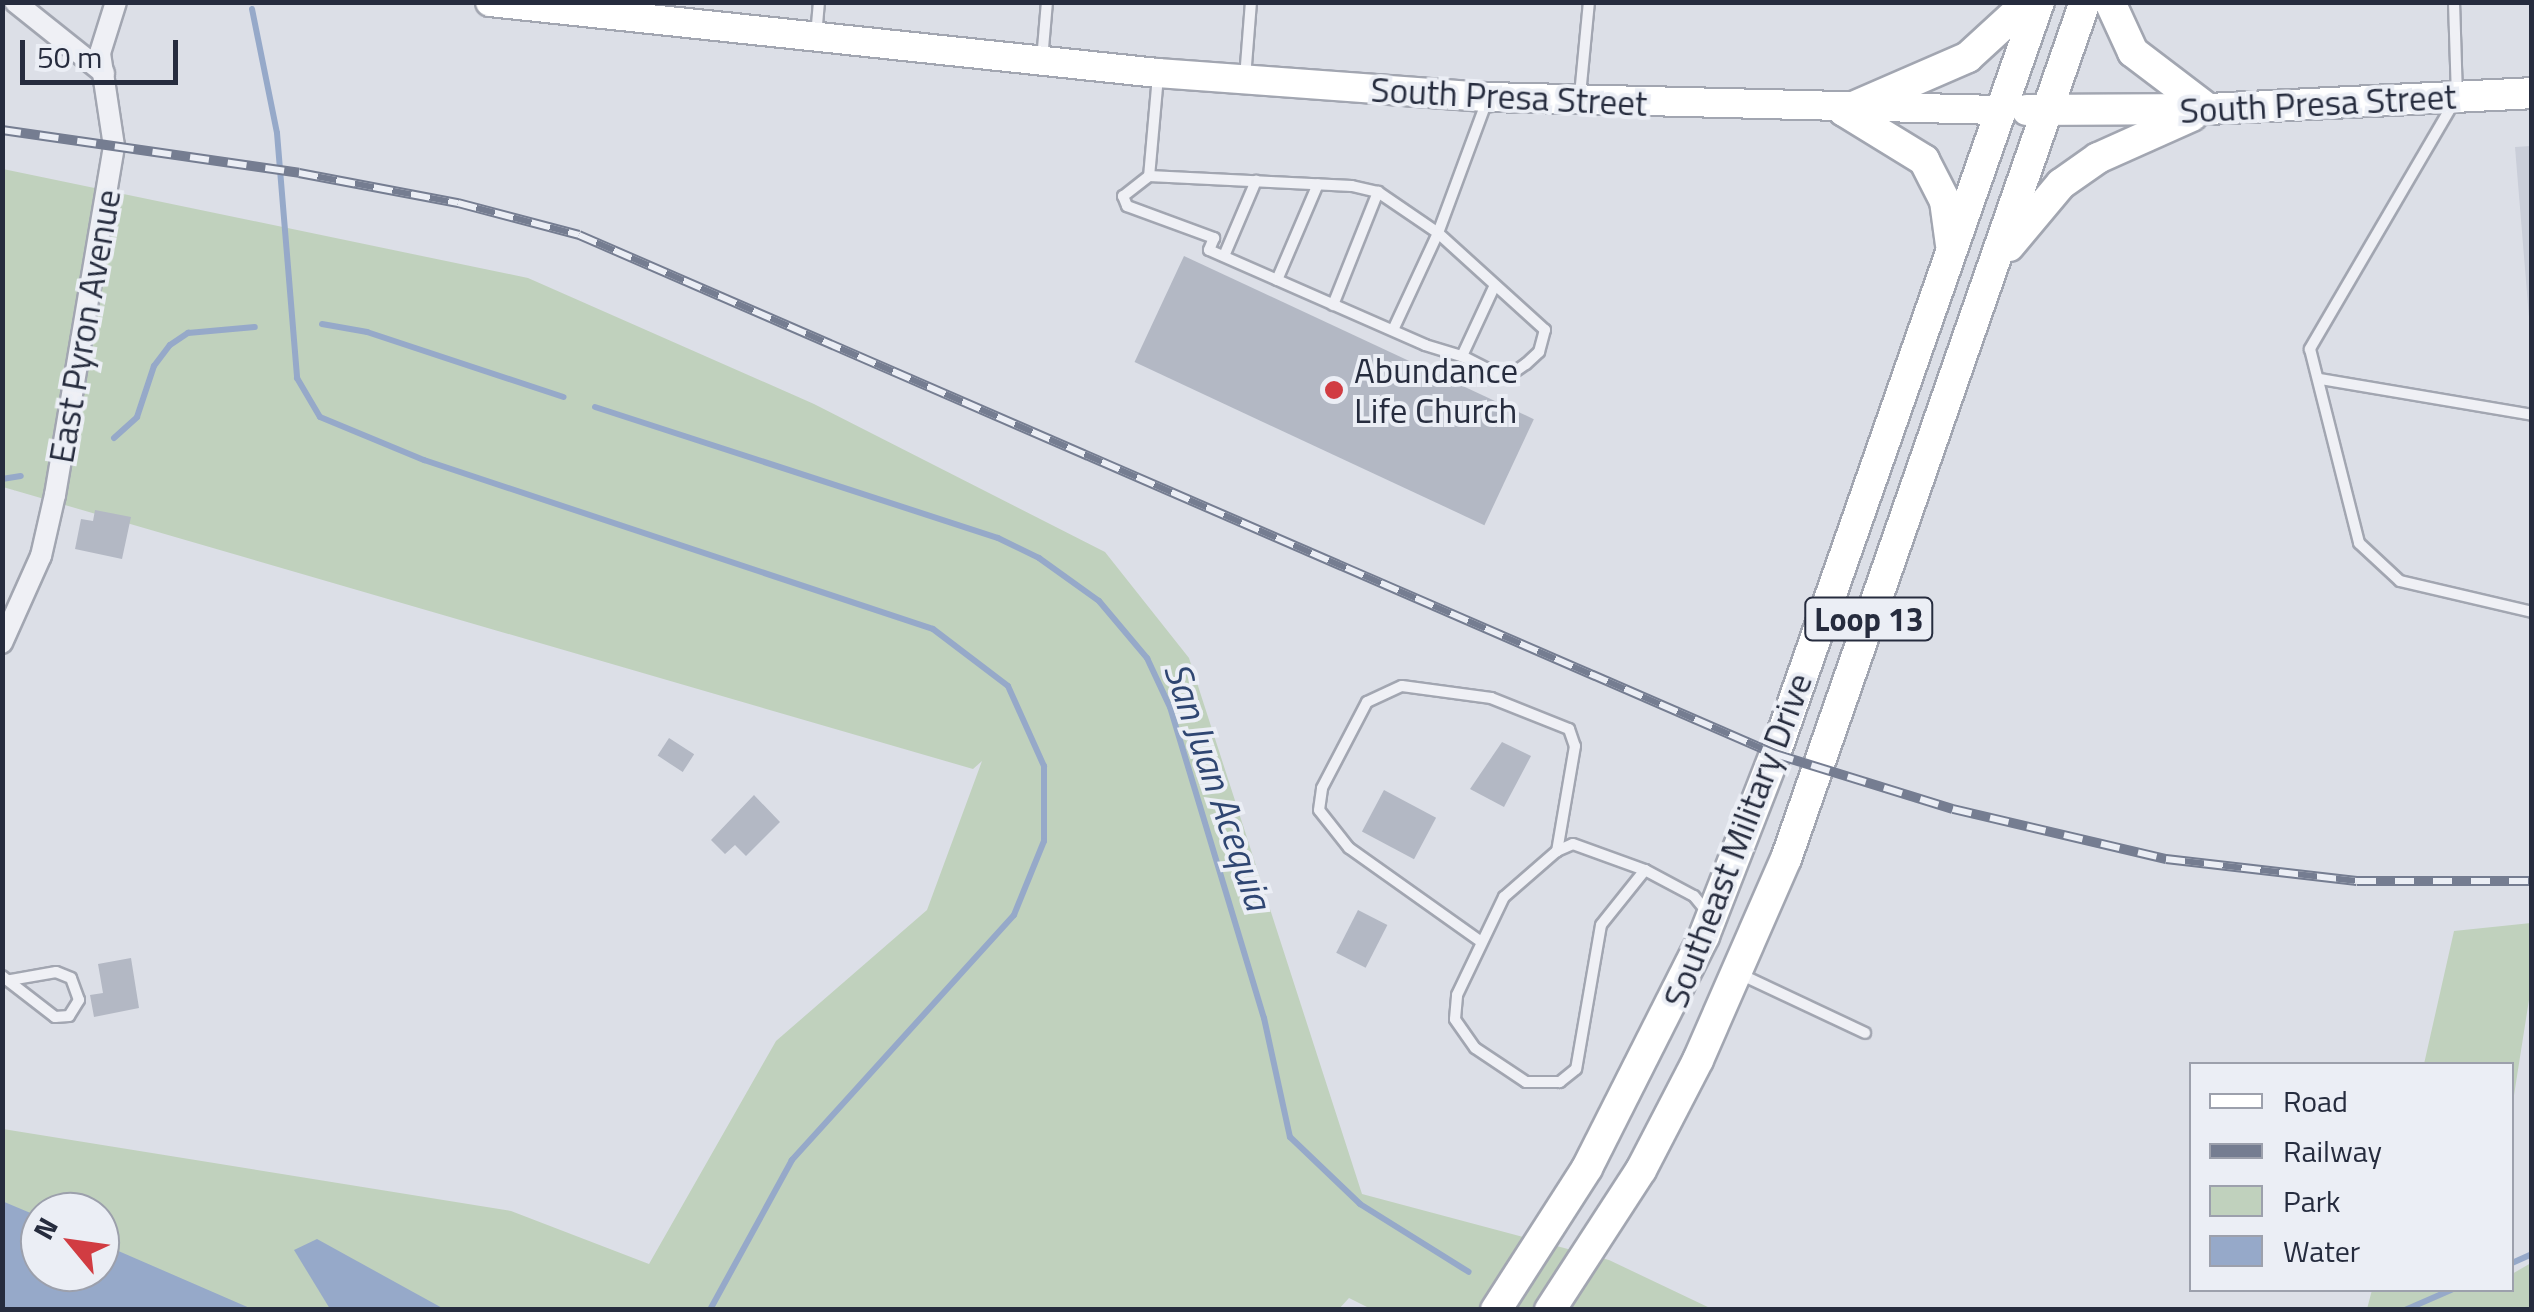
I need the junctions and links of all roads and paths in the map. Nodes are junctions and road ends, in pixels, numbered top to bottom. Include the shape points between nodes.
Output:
1 (15, 2) edge
2 (116, 2) edge
3 (490, 2) edge
4 (819, 2) edge
5 (1047, 2) edge
6 (1251, 2) edge
7 (1590, 2) edge
8 (2028, 2) edge
9 (2038, 2) edge
10 (2085, 2) edge
11 (2110, 2) edge
12 (2454, 2) edge
13 (577, 7) edge
14 (816, 39) junction
15 (1042, 60) junction
16 (104, 73) junction
17 (1158, 74) junction
18 (1245, 80) junction
19 (2532, 93) edge
20 (1488, 97) junction
21 (2457, 97) junction
22 (1580, 101) junction
23 (2208, 109) junction
24 (1999, 110) junction
25 (1844, 111) junction
26 (2046, 111) junction
27 (1148, 176) junction
28 (1256, 181) junction
29 (1318, 184) junction
30 (1378, 192) junction
31 (1438, 233) junction
32 (1951, 248) junction
33 (1224, 256) junction
34 (1988, 276) junction
35 (1277, 280) junction
36 (1495, 285) junction
37 (1334, 304) junction
38 (1393, 330) junction
39 (1462, 356) junction
40 (2320, 380) junction
41 (2532, 415) edge
42 (2532, 612) edge
43 (2, 643) edge
44 (1557, 851) junction
45 (1645, 870) junction
46 (1712, 918) junction
47 (1752, 936) junction
48 (1480, 941) junction
49 (1736, 972) junction
50 (6, 978) edge
51 (1865, 1033) dead end
52 (1496, 1310) edge
53 (1550, 1310) edge

1 - 16 street
2 - 16 street, East Pyron Avenue via 102,34
3 - 13 main road, South Presa Street
4 - 14 lane
5 - 15 lane
6 - 18 lane
7 - 22 lane
8 - 25 main road via 1968,57
9 - 24 main road, Southeast Military Drive / Loop 13
10 - 26 main road, Southeast Military Drive / Loop 13
11 - 23 main road via 2133,52
12 - 21 lane
13 - 14 main road, South Presa Street
14 - 15 main road, South Presa Street
15 - 17 main road, South Presa Street
16 - 43 street, East Pyron Avenue via 114,146 52,514 34,576
17 - 18 main road, South Presa Street
17 - 27 lane
18 - 20 main road, South Presa Street
19 - 21 main road, South Presa Street
20 - 22 main road, South Presa Street
20 - 31 lane
21 - 23 main road, South Presa Street
21 - 40 lane via 2310,349
22 - 25 main road, South Presa Street
23 - 26 main road, South Presa Street
23 - 34 main road via 2098,158 2061,184
24 - 25 main road, South Presa Street
24 - 26 main road, South Presa Street
24 - 32 main road, Southeast Military Drive / Loop 13
25 - 32 main road via 1924,160 1945,201
26 - 34 main road, Southeast Military Drive / Loop 13
27 - 28 lane
27 - 33 lane via 1123,196 1127,206 1214,238 1209,250
28 - 29 lane
28 - 33 lane
29 - 30 lane
29 - 35 lane
30 - 31 lane
30 - 37 lane
31 - 36 lane
31 - 38 lane
32 - 46 main road, Southeast Military Drive / Loop 13
33 - 35 lane
34 - 47 main road, Southeast Military Drive / Loop 13 via 1805,804
35 - 37 lane
36 - 39 lane
36 - 39 lane via 1545,330 1539,352 1510,374
37 - 38 lane
38 - 39 lane
40 - 41 lane
40 - 42 lane via 2359,543 2400,581
44 - 45 lane via 1573,844
44 - 48 lane via 1504,897
44 - 48 lane via 1575,746 1569,728 1491,698 1402,686 1367,702 1322,788 1319,810 1348,848
45 - 46 lane via 1694,896
45 - 48 lane via 1601,925 1583,1055 1560,1082 1536,1084 1511,1075 1460,1030 1454,1004
46 - 47 main road
46 - 52 main road, Southeast Military Drive / Loop 13 via 1657,1040 1587,1168
47 - 49 main road, Southeast Military Drive / Loop 13
49 - 51 lane
49 - 53 main road, Southeast Military Drive / Loop 13 via 1641,1170
50 - 50 lane via 55,1017 69,1016 79,1000 72,978 56,972

